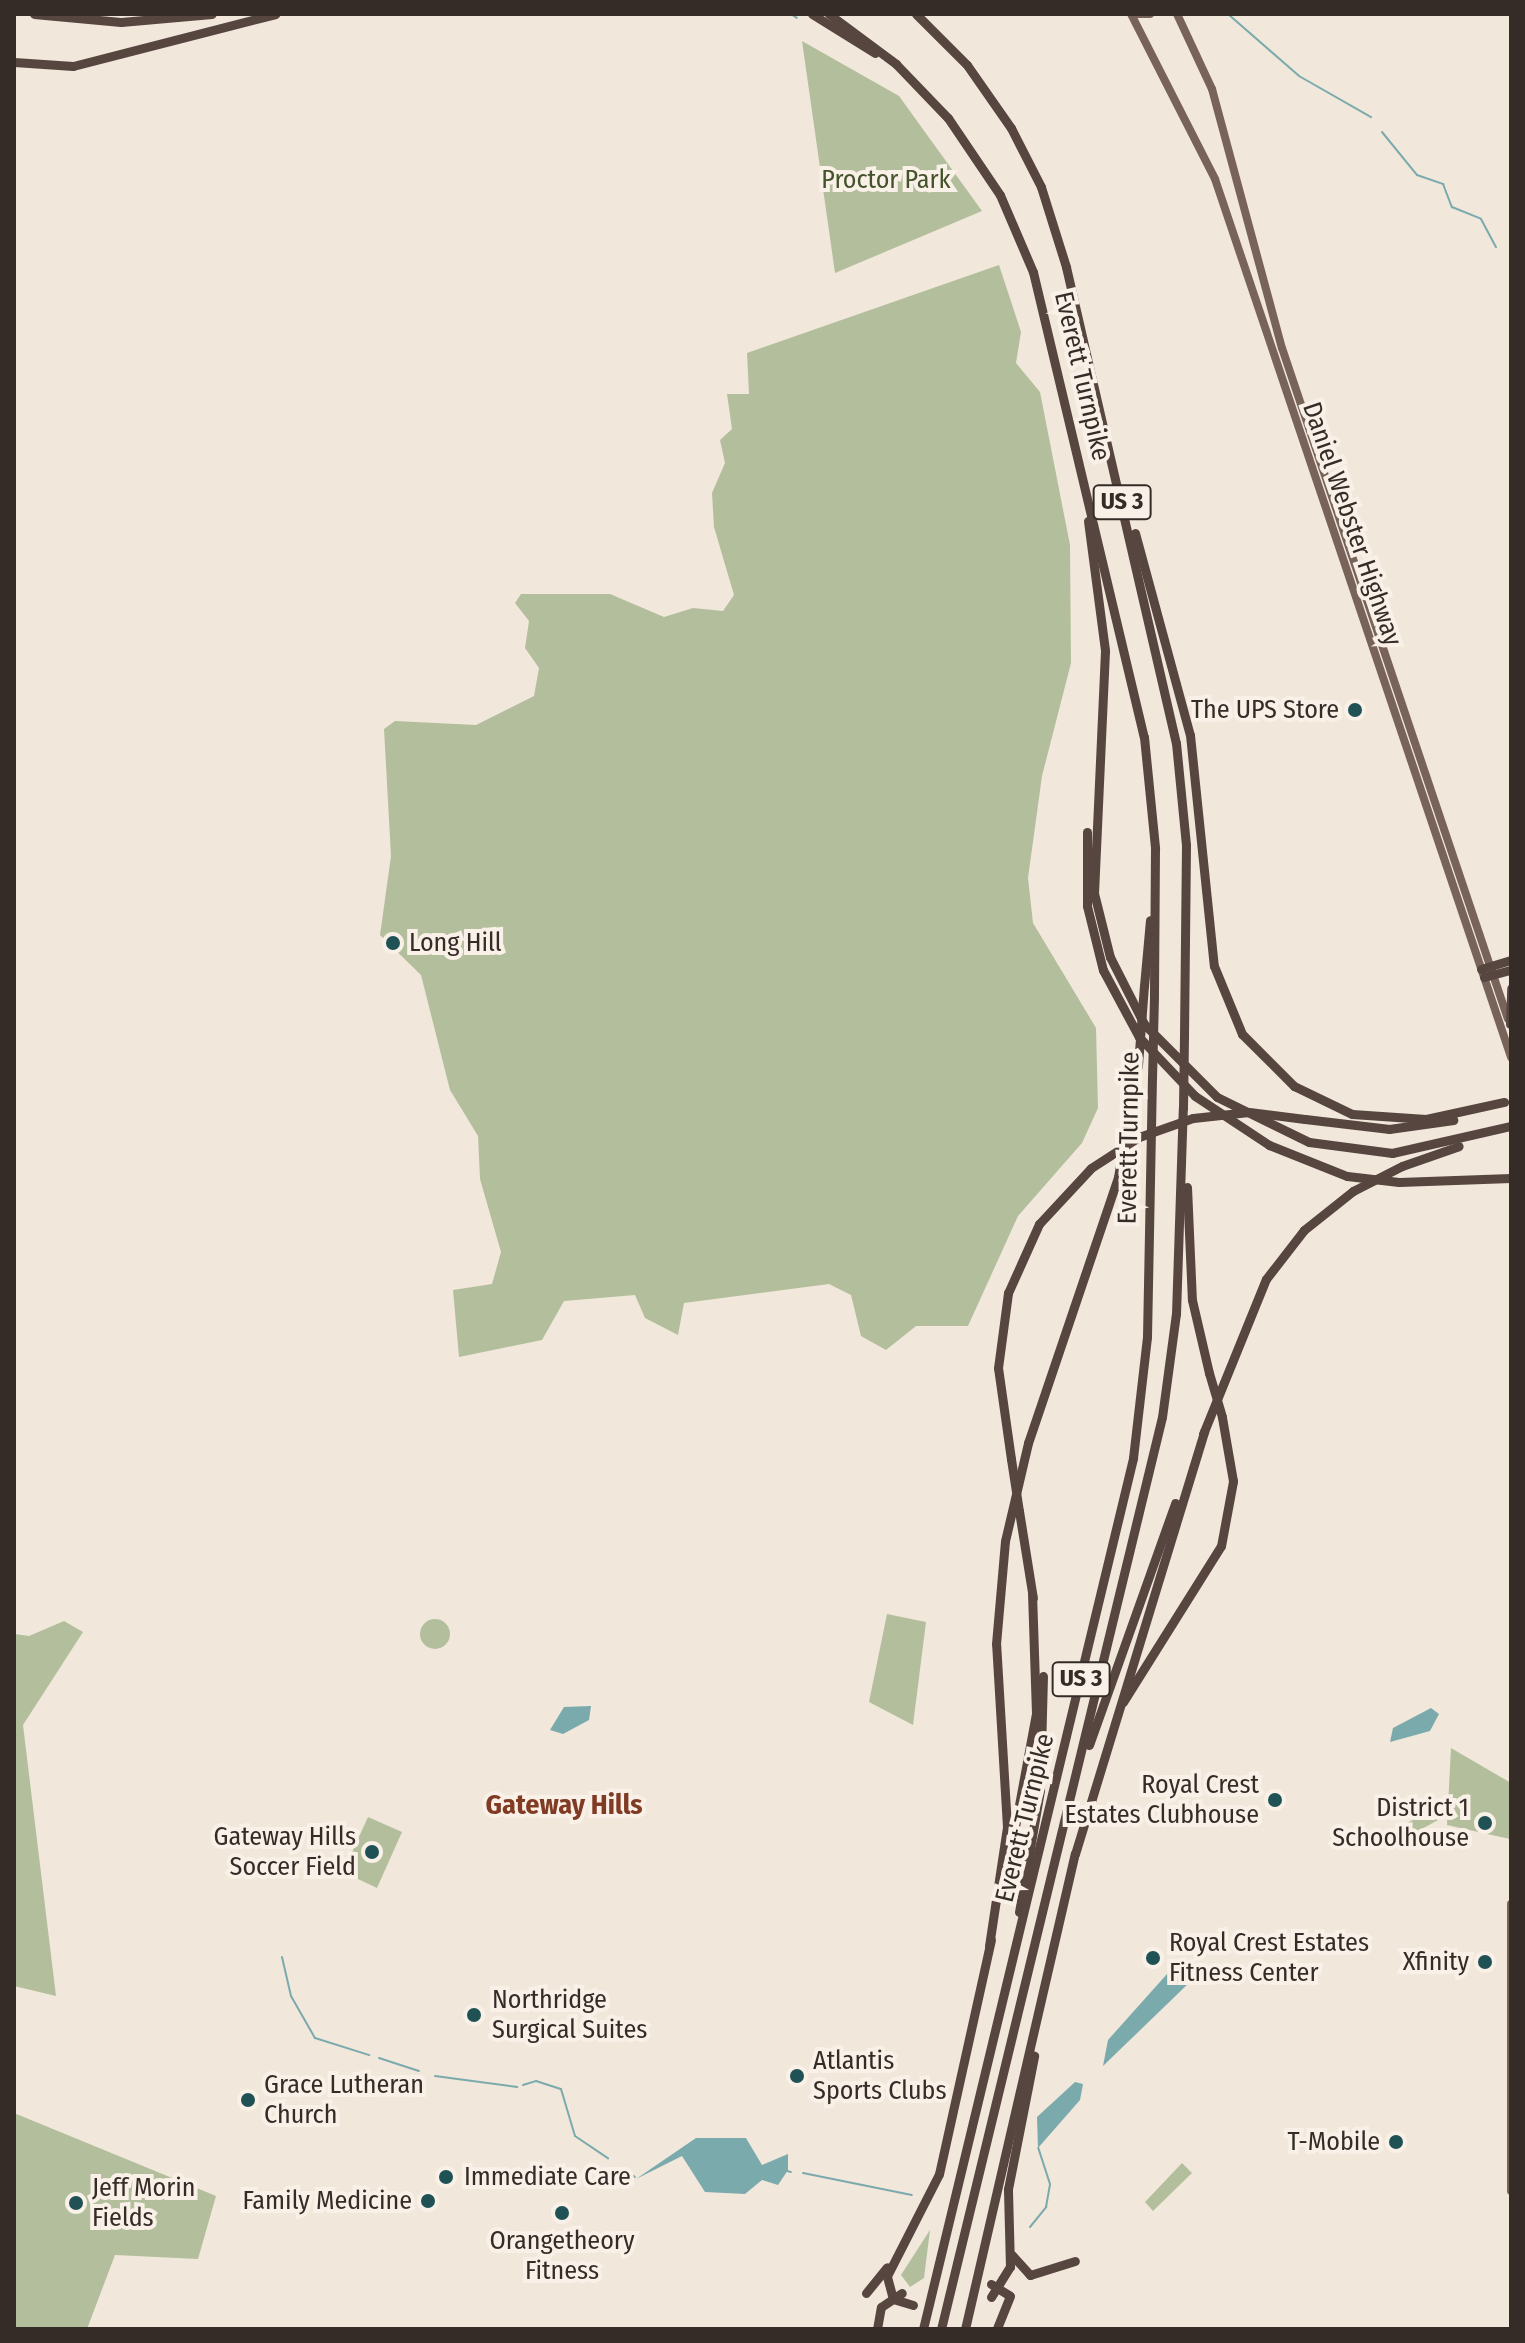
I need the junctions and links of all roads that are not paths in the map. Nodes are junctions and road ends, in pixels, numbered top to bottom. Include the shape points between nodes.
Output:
1 (34, 14) edge
2 (212, 14) edge
3 (275, 14) edge
4 (812, 14) edge
5 (829, 14) edge
6 (916, 14) edge
7 (1133, 14) edge
8 (1150, 14) edge
9 (1177, 14) edge
10 (14, 62) edge
11 (62, 67) junction
12 (14, 70) edge
13 (936, 104) junction
14 (1105, 431) junction
15 (1089, 498) junction
16 (1098, 753) junction
17 (1155, 857) junction
18 (1511, 960) edge
19 (1511, 970) edge
20 (1494, 971) junction
21 (1482, 973) junction
22 (1511, 988) edge
23 (1511, 1025) edge
24 (1511, 1057) edge
25 (1508, 1100) edge
26 (1183, 1108) junction
27 (1511, 1126) edge
28 (1511, 1178) edge
29 (1204, 1431) junction
30 (1032, 1594) junction
31 (1107, 1746) junction
32 (1063, 1827) junction
33 (1511, 1904) edge
34 (989, 1946) junction
35 (1044, 1990) junction
36 (1000, 2013) junction
37 (1511, 2191) edge
38 (906, 2242) junction
39 (1010, 2245) junction
40 (1075, 2261) dead end
41 (991, 2284) dead end
42 (1003, 2288) junction
43 (866, 2293) dead end
44 (898, 2296) junction
45 (991, 2297) dead end
46 (913, 2305) dead end
47 (942, 2324) edge
48 (924, 2326) edge
49 (965, 2327) edge
50 (877, 2329) edge
51 (997, 2329) edge

1 - 2 highway via 121,22
3 - 11 highway
4 - 13 highway
5 - 13 highway, Everett Turnpike / US 3
6 - 14 highway, Everett Turnpike / US 3 via 989,94 1033,170 1062,249
7 - 8 main road
7 - 21 main road, Daniel Webster Highway via 1182,101 1220,193
9 - 20 main road, Daniel Webster Highway via 1212,89 1301,406
10 - 11 highway
11 - 12 highway
13 - 15 highway, Everett Turnpike / US 3 via 986,171 1024,246
14 - 25 highway via 1184,707 1212,957 1237,1026 1287,1081 1352,1114 1417,1119
14 - 26 highway, Everett Turnpike / US 3, bridge via 1178,752 1186,845
15 - 16 highway via 1105,642
15 - 17 highway, Everett Turnpike / US 3 via 1142,728
16 - 27 highway via 1092,856 1102,930 1135,1009 1187,1073 1265,1126 1345,1151 1420,1150
16 - 28 highway via 1084,862 1091,934 1121,1008 1170,1074 1244,1131 1329,1171 1393,1182
17 - 34 highway, bridge via 1138,1065 1118,1177 1028,1443 1005,1541 996,1644 1007,1819
17 - 36 highway, Everett Turnpike / US 3, bridge via 1147,1328 1135,1449
18 - 20 highway
19 - 20 highway
20 - 21 highway
20 - 23 main road, Daniel Webster Highway
21 - 24 main road, Daniel Webster Highway
22 - 23 highway
25 - 30 highway, bridge via 1408,1128 1249,1112 1193,1118 1139,1137 1091,1168 1039,1224 1008,1293 998,1368
26 - 31 highway, bridge via 1192,1300 1233,1481 1225,1537 1205,1579 1139,1669
26 - 32 highway, Everett Turnpike / US 3 via 1166,1398
27 - 29 highway, bridge via 1402,1166 1353,1191 1304,1230 1266,1279
29 - 31 highway
29 - 32 highway via 1120,1648
30 - 34 highway via 1034,1736
30 - 36 highway via 1042,1665 1042,1767
31 - 35 highway
32 - 47 highway, Everett Turnpike / US 3
33 - 37 main road
34 - 38 highway via 939,2174
35 - 39 highway via 1009,2180
35 - 49 highway
36 - 48 highway, Everett Turnpike / US 3
38 - 43 highway
38 - 44 highway via 887,2276
39 - 40 highway via 1017,2266 1030,2275
39 - 42 highway
41 - 42 highway
42 - 45 highway
42 - 51 highway via 1010,2300
44 - 46 highway
44 - 50 highway via 881,2307

